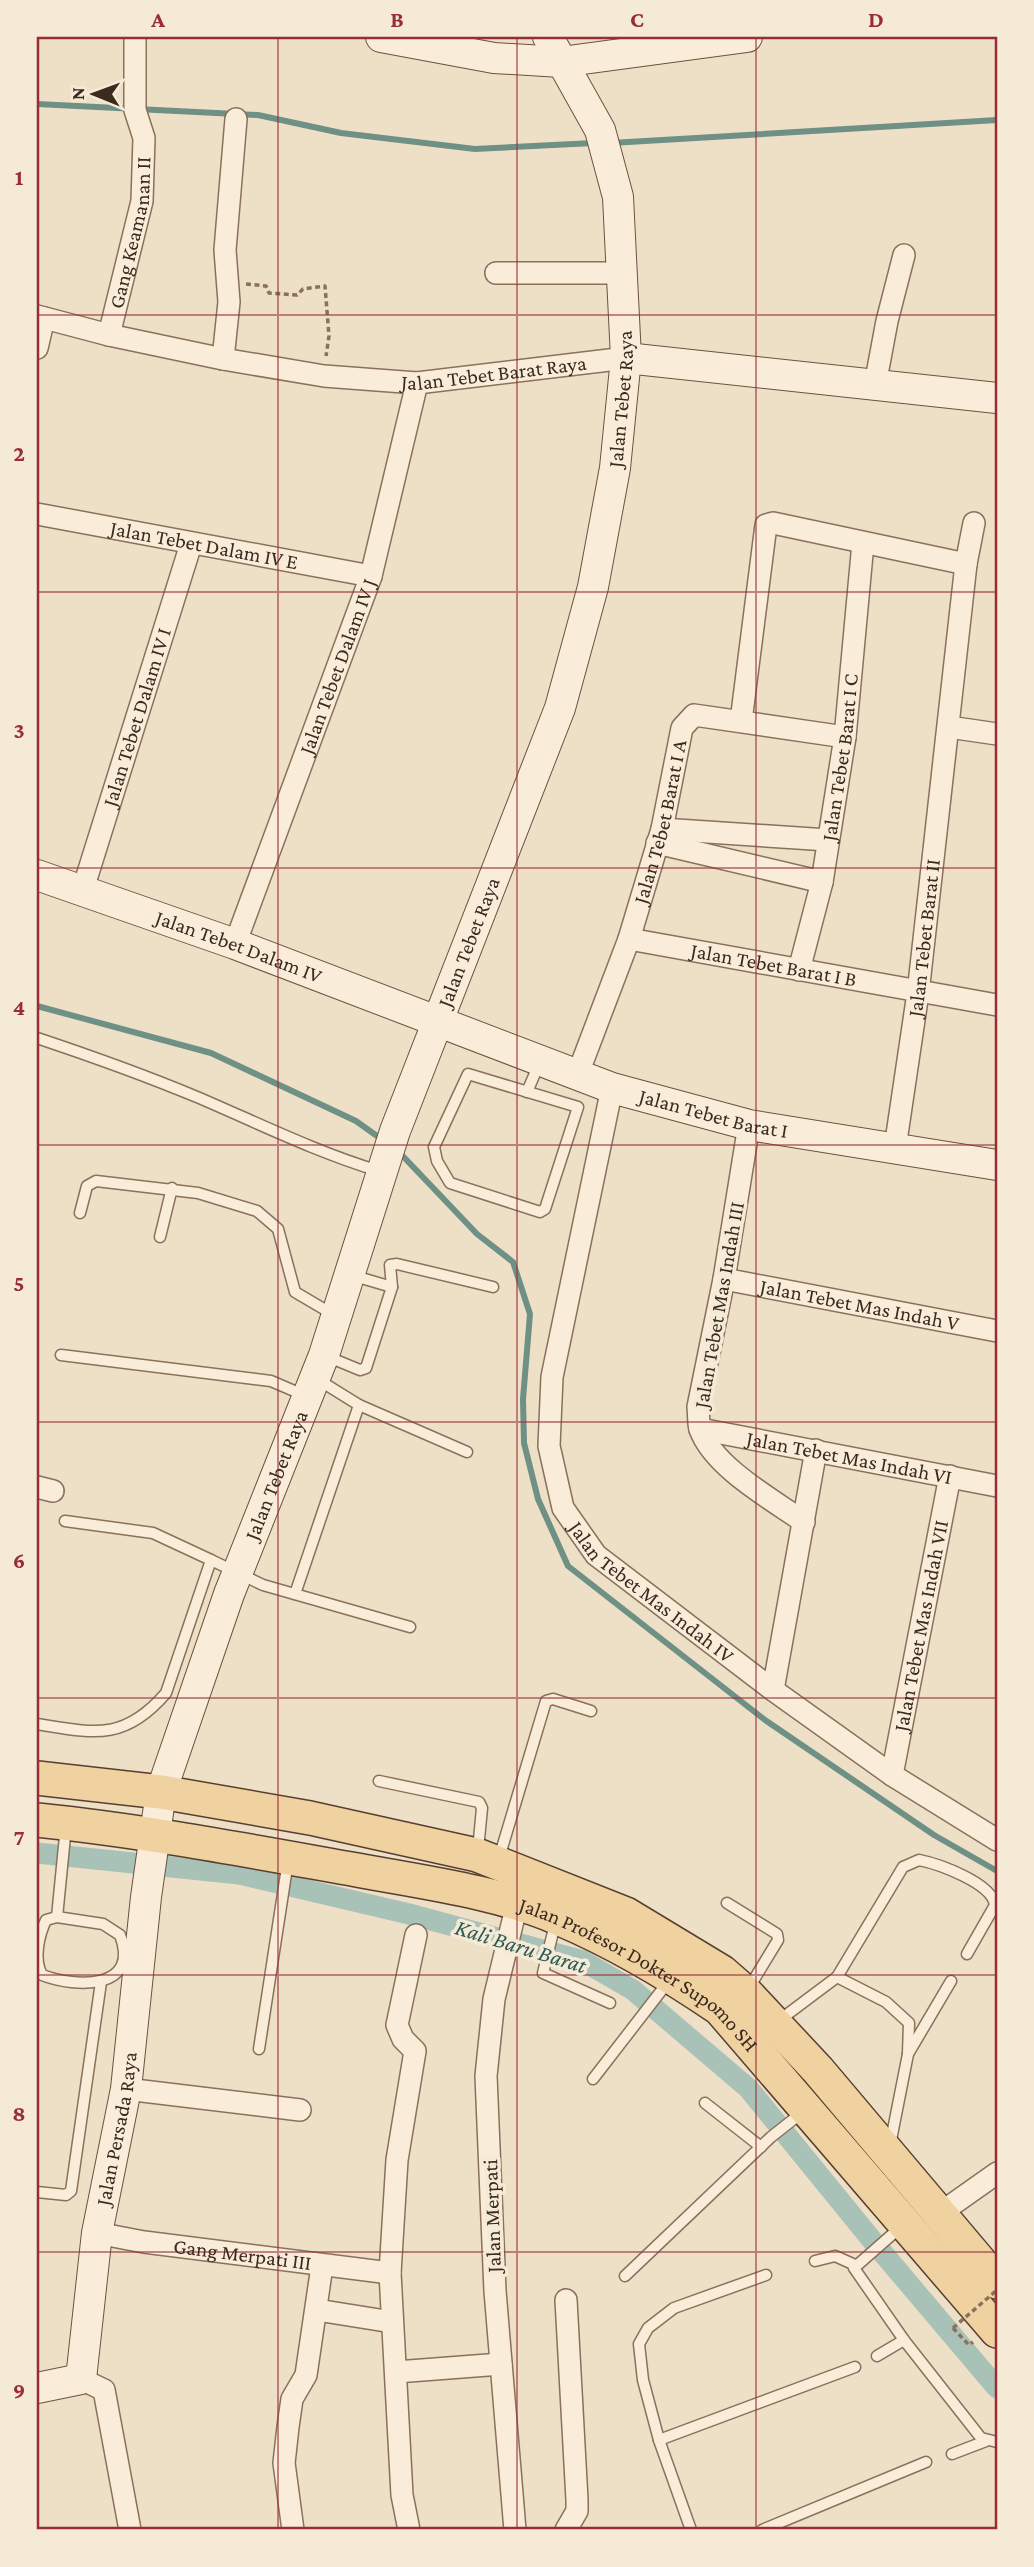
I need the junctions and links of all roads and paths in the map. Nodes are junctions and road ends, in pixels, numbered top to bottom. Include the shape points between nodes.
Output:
1 (135, 37) edge
2 (381, 37) edge
3 (747, 37) edge
4 (555, 49) edge
5 (236, 119) dead end
6 (904, 255) dead end
7 (496, 273) dead end
8 (622, 273) junction
9 (226, 281) junction
10 (40, 317) edge
11 (109, 335) junction
12 (37, 348) edge
13 (626, 358) junction
14 (223, 359) junction
15 (324, 376) junction
16 (416, 383) junction
17 (875, 385) junction
18 (997, 398) edge
19 (37, 514) edge
20 (974, 523) dead end
21 (863, 543) junction
22 (191, 544) junction
23 (966, 564) junction
24 (371, 576) junction
25 (741, 721) junction
26 (949, 727) junction
27 (997, 734) edge
28 (845, 737) junction
29 (659, 836) junction
30 (828, 840) junction
31 (37, 875) edge
32 (822, 882) junction
33 (83, 889) junction
34 (629, 939) junction
35 (235, 944) junction
36 (799, 970) junction
37 (918, 993) junction
38 (997, 1005) edge
39 (438, 1023) junction
40 (37, 1038) edge
41 (540, 1061) junction
42 (577, 1076) junction
43 (612, 1088) junction
44 (527, 1092) junction
45 (749, 1125) junction
46 (895, 1148) junction
47 (388, 1152) junction
48 (997, 1165) edge
49 (172, 1188) junction
50 (80, 1213) dead end
51 (160, 1237) dead end
52 (350, 1275) junction
53 (724, 1279) junction
54 (392, 1287) junction
55 (493, 1287) dead end
56 (337, 1316) junction
57 (997, 1331) edge
58 (61, 1355) dead end
59 (315, 1376) junction
60 (359, 1405) junction
61 (700, 1429) junction
62 (816, 1450) junction
63 (467, 1452) dead end
64 (950, 1476) junction
65 (997, 1486) edge
66 (65, 1521) dead end
67 (804, 1522) junction
68 (224, 1566) junction
69 (295, 1594) junction
70 (410, 1627) dead end
71 (773, 1690) junction
72 (591, 1711) dead end
73 (37, 1724) edge
74 (892, 1775) junction
75 (37, 1778) edge
76 (379, 1781) dead end
77 (161, 1791) junction
78 (55, 1831) edge
79 (154, 1840) junction
80 (997, 1840) edge
81 (487, 1858) junction
82 (287, 1868) junction
83 (727, 1903) dead end
84 (515, 1916) junction
85 (57, 1917) junction
86 (557, 1917) junction
87 (416, 1935) dead end
88 (967, 1954) dead end
89 (837, 1978) junction
90 (951, 1981) dead end
91 (101, 1982) junction
92 (664, 1988) junction
93 (727, 1990) junction
94 (610, 2003) dead end
95 (775, 2024) junction
96 (259, 2049) dead end
97 (908, 2054) junction
98 (593, 2079) dead end
99 (127, 2089) junction
100 (705, 2103) dead end
101 (300, 2110) dead end
102 (801, 2113) junction
103 (761, 2147) junction
104 (888, 2154) junction
105 (997, 2173) edge
106 (37, 2192) edge
107 (939, 2214) junction
108 (97, 2232) junction
109 (894, 2232) junction
110 (815, 2261) dead end
111 (855, 2264) junction
112 (322, 2266) junction
113 (390, 2273) junction
114 (766, 2275) dead end
115 (625, 2276) dead end
116 (997, 2282) edge
117 (997, 2290) edge
118 (566, 2300) dead end
119 (317, 2310) junction
120 (392, 2322) junction
121 (953, 2328) dead end
122 (997, 2331) edge
123 (904, 2340) junction
124 (877, 2356) dead end
125 (501, 2364) junction
126 (855, 2367) dead end
127 (396, 2372) junction
128 (81, 2379) junction
129 (37, 2388) edge
130 (659, 2440) junction
131 (991, 2441) edge
132 (951, 2454) dead end
133 (926, 2462) dead end
134 (131, 2530) edge
135 (293, 2530) edge
136 (410, 2530) edge
137 (515, 2530) edge
138 (566, 2530) edge
139 (691, 2530) edge
140 (762, 2530) edge

1 - 11 street, Gang Keamanan II via 134,98 144,138 142,201
2 - 4 street via 494,58
3 - 4 street
4 - 8 street, Jalan Tebet Raya via 605,144 618,197
5 - 9 street
6 - 17 street
7 - 8 street
8 - 13 street, Jalan Tebet Raya
9 - 14 street via 229,302
9 - 15 path via 297,295 303,289 325,286 329,336
10 - 11 street, Jalan Tebet Barat Raya
10 - 12 street
11 - 14 street, Jalan Tebet Barat Raya
13 - 16 street, Jalan Tebet Barat Raya
13 - 17 street, Jalan Tebet Barat Raya
13 - 39 street, Jalan Tebet Raya via 615,468 593,587 560,708
14 - 15 street, Jalan Tebet Barat Raya
15 - 16 street, Jalan Tebet Barat Raya
16 - 24 street, Jalan Tebet Dalam IV J
17 - 18 street, Jalan Tebet Barat Raya
19 - 22 street, Jalan Tebet Dalam IV E
20 - 23 street
21 - 23 street
21 - 25 street via 766,524
21 - 28 street, Jalan Tebet Barat I C
22 - 24 street, Jalan Tebet Dalam IV E
22 - 33 street, Jalan Tebet Dalam IV I
23 - 26 street
24 - 35 street, Jalan Tebet Dalam IV J
25 - 28 street, Jalan Tebet Barat I A
25 - 29 street, Jalan Tebet Barat I A via 687,719
26 - 27 street
26 - 37 street, Jalan Tebet Barat II
28 - 30 street, Jalan Tebet Barat I C
29 - 30 street
29 - 32 street
29 - 34 street, Jalan Tebet Barat I A
30 - 32 street, Jalan Tebet Barat I C
31 - 33 street, Jalan Tebet Dalam IV
32 - 36 street, Jalan Tebet Barat I C
33 - 35 street, Jalan Tebet Dalam IV
34 - 36 street, Jalan Tebet Barat I B
34 - 42 street, Jalan Tebet Barat I A
35 - 39 street, Jalan Tebet Dalam IV
36 - 37 street, Jalan Tebet Barat I B
37 - 38 street, Jalan Tebet Barat I B
37 - 46 street, Jalan Tebet Barat II
39 - 41 street, Jalan Tebet Barat I
39 - 47 street, Jalan Tebet Raya
40 - 47 lane via 196,1097 340,1159
41 - 42 street, Jalan Tebet Barat I
41 - 44 lane
42 - 43 street, Jalan Tebet Barat I
43 - 45 street, Jalan Tebet Barat I
43 - 71 street, Jalan Tebet Mas Indah IV via 552,1377 549,1446 564,1508 596,1555
44 - 44 lane via 468,1074 434,1147 450,1183 540,1212 545,1209 578,1107
45 - 46 street, Jalan Tebet Barat I
45 - 53 street, Jalan Tebet Mas Indah III
46 - 48 street, Jalan Tebet Barat I
47 - 52 street, Jalan Tebet Raya
49 - 50 lane via 96,1181 87,1186
49 - 51 lane
49 - 56 lane via 257,1211 273,1222 295,1292
52 - 54 lane
52 - 56 street, Jalan Tebet Raya
53 - 57 street, Jalan Tebet Mas Indah V
53 - 61 street, Jalan Tebet Mas Indah III via 698,1407
54 - 55 lane via 390,1265 397,1264
54 - 59 lane via 366,1368
56 - 59 street, Jalan Tebet Raya
58 - 59 lane via 271,1381
59 - 60 lane
59 - 68 street, Jalan Tebet Raya
60 - 63 lane
60 - 69 lane
61 - 62 street, Jalan Tebet Mas Indah VI
61 - 67 street, Jalan Tebet Mas Indah III via 716,1454 749,1484
62 - 64 street, Jalan Tebet Mas Indah VI
62 - 67 street
64 - 65 street, Jalan Tebet Mas Indah VI
64 - 74 street, Jalan Tebet Mas Indah VII
66 - 68 lane via 153,1533
67 - 71 street
68 - 69 lane
68 - 73 lane via 158,1703 117,1730 104,1733
68 - 77 street, Jalan Tebet Raya
69 - 70 lane
71 - 74 street, Jalan Tebet Mas Indah IV
72 - 81 lane via 546,1701
74 - 80 street, Jalan Tebet Mas Indah IV
75 - 77 main road, Jalan Profesor Dokter Supomo SH
76 - 81 lane via 479,1802
77 - 79 street, Jalan Tebet Raya
77 - 81 main road, Jalan Profesor Dokter Supomo SH via 310,1818
78 - 79 main road, Jalan Profesor Dokter Supomo SH
78 - 85 lane
79 - 82 main road, Jalan Profesor Dokter Supomo SH
79 - 99 street, Jalan Persada Raya
81 - 93 main road, Jalan Profesor Dokter Supomo SH via 626,1914
82 - 84 main road, Jalan Profesor Dokter Supomo SH
82 - 96 lane
83 - 93 lane via 777,1934 778,1940
84 - 86 main road, Jalan Profesor Dokter Supomo SH
84 - 125 street, Jalan Merpati via 494,1999 486,2077
85 - 91 lane via 103,1924 120,1935 124,1946 121,1968 114,1979
85 - 91 lane via 46,1920 41,1931 38,1968 42,1975
86 - 92 main road, Jalan Profesor Dokter Supomo SH
86 - 94 lane via 543,1973
87 - 113 street via 397,2025 415,2051 397,2160
88 - 89 lane via 995,1905 994,1898 984,1886 919,1860 903,1867
89 - 95 lane
89 - 97 lane via 886,2001 909,2023
90 - 97 lane
91 - 106 lane via 71,2191 66,2195
92 - 93 main road, Jalan Profesor Dokter Supomo SH
92 - 98 lane
93 - 95 main road, Jalan Profesor Dokter Supomo SH
93 - 102 main road, Jalan Profesor Dokter Supomo SH via 720,2009
95 - 104 main road, Jalan Profesor Dokter Supomo SH
97 - 104 lane
99 - 101 street
99 - 108 street, Jalan Persada Raya
100 - 103 lane
102 - 103 lane
102 - 109 main road, Jalan Profesor Dokter Supomo SH
103 - 115 lane
104 - 107 main road, Jalan Profesor Dokter Supomo SH
105 - 107 street
107 - 116 main road, Jalan Profesor Dokter Supomo SH
108 - 112 street, Gang Merpati III
108 - 128 street, Jalan Persada Raya
109 - 111 lane
109 - 122 main road, Jalan Profesor Dokter Supomo SH
110 - 111 lane via 835,2256
111 - 123 lane
112 - 113 street, Gang Merpati III
112 - 119 street
113 - 120 street
114 - 130 lane via 674,2308 641,2337 643,2380
117 - 121 path, bridge
118 - 138 street via 578,2500
119 - 120 street
119 - 135 street via 306,2375 292,2399 284,2463
120 - 127 street
123 - 124 lane
123 - 131 lane
125 - 127 street
125 - 137 street, Jalan Merpati
126 - 130 lane
127 - 136 street via 402,2495
128 - 129 street
128 - 134 street via 104,2390
130 - 139 lane
131 - 132 lane
133 - 140 lane

